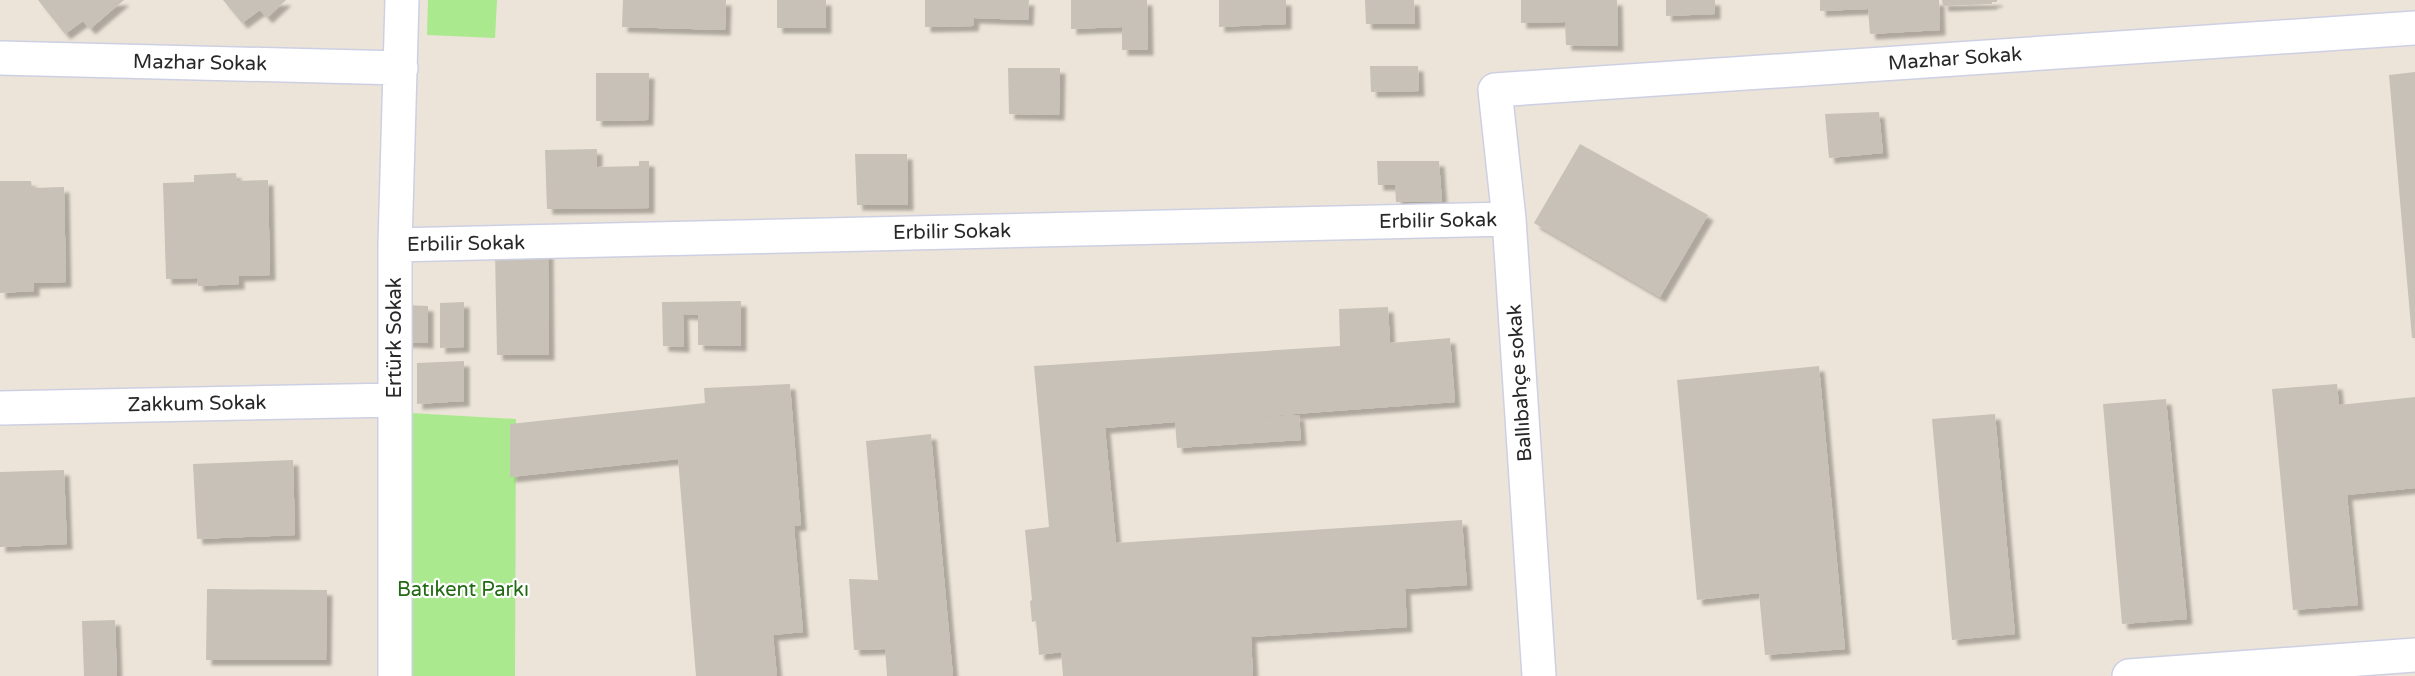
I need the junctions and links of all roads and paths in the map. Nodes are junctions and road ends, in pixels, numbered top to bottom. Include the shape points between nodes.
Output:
1 (402, 0) edge
2 (2415, 28) edge
3 (0, 58) edge
4 (401, 68) junction
5 (1495, 90) joint
6 (1509, 219) junction
7 (394, 245) junction
8 (395, 400) junction
9 (0, 408) edge
10 (2415, 655) edge
11 (395, 676) edge
12 (1539, 676) edge
13 (2129, 676) edge

1 - 4 street, Ertürk Sokak
2 - 5 street, Mazhar Sokak
3 - 4 street, Mazhar Sokak
4 - 7 street, Ertürk Sokak
5 - 6 street, Ballıbahçe sokak
6 - 7 street, Erbilir Sokak
6 - 12 street, Ballıbahçe sokak
7 - 8 street, Ertürk Sokak
8 - 9 street, Zakkum Sokak
8 - 11 street, Ertürk Sokak
10 - 13 street

